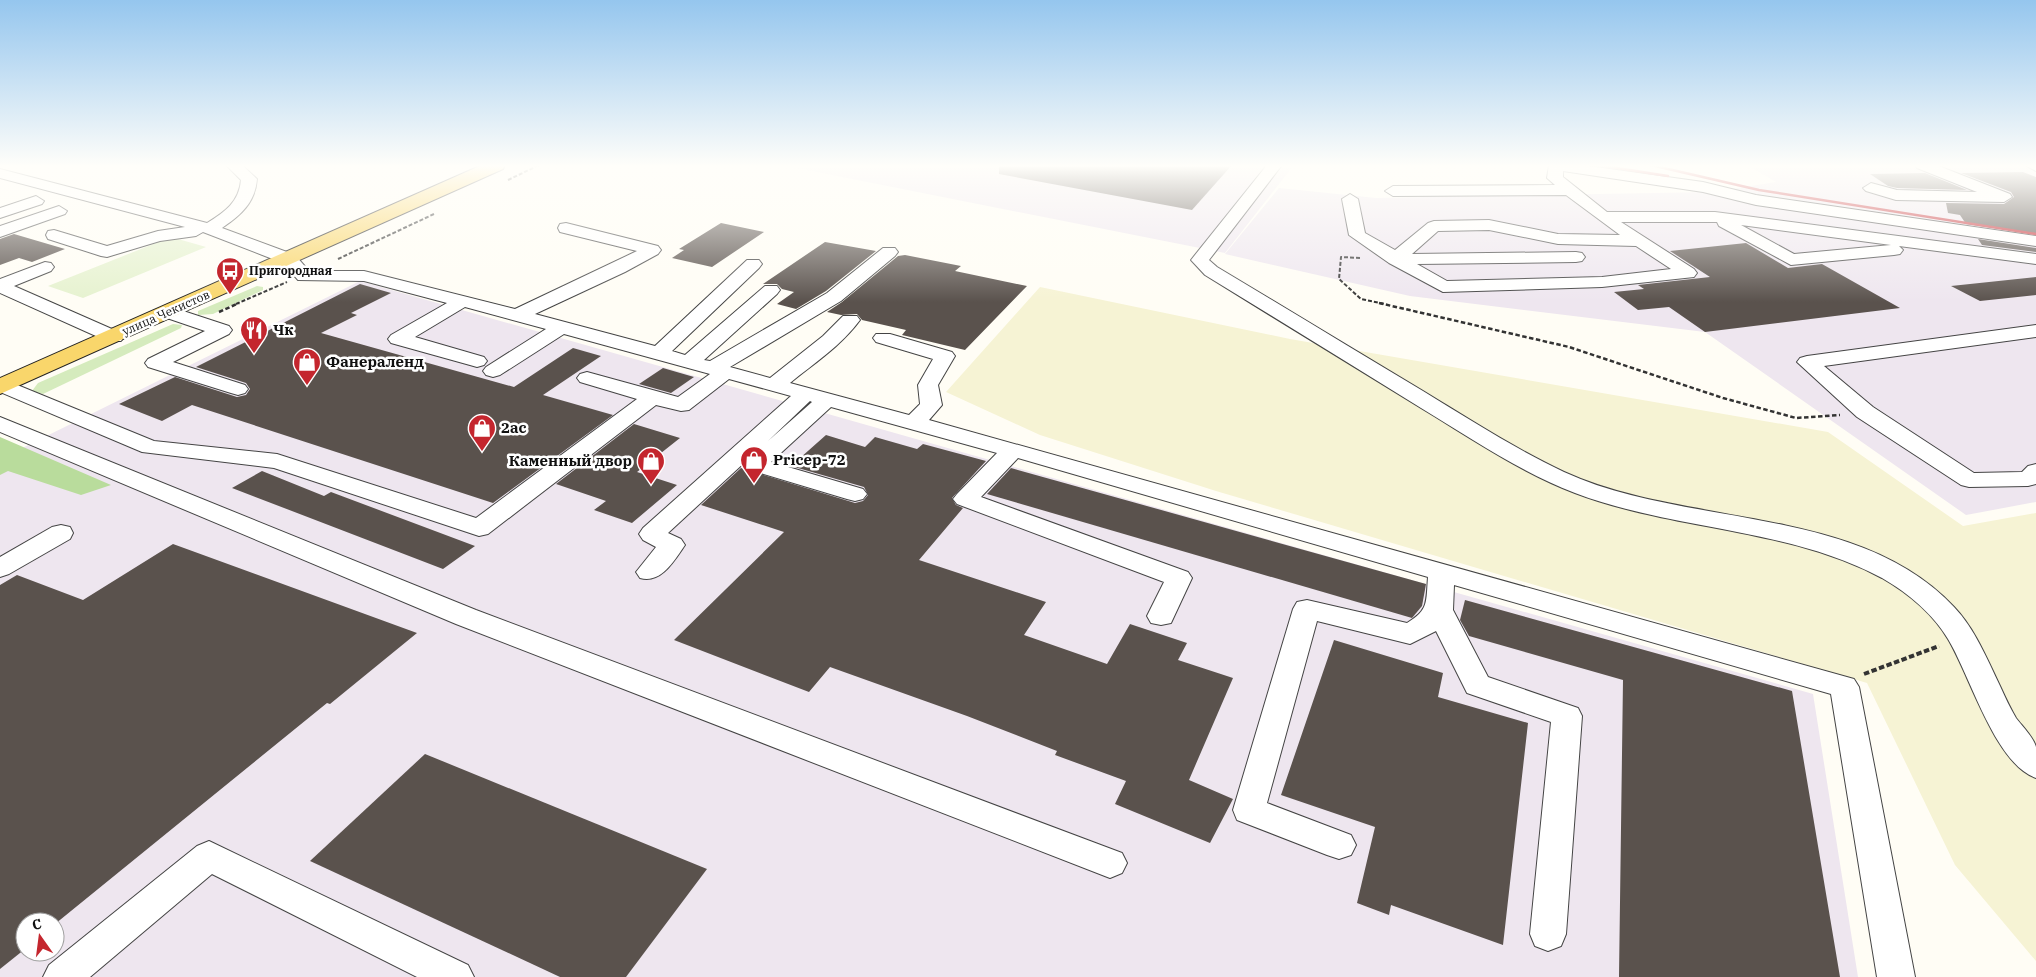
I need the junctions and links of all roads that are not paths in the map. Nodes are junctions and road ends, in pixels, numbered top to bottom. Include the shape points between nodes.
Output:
1 (59, 211) dead end
2 (142, 211) edge
3 (236, 211) edge
4 (418, 211) edge
5 (1239, 211) edge
6 (1352, 211) edge
7 (1594, 211) edge
8 (1828, 211) edge
9 (1715, 217) junction
10 (1603, 218) junction
11 (566, 228) dead end
12 (210, 229) junction
13 (0, 232) edge
14 (54, 235) dead end
15 (1558, 239) junction
16 (1638, 240) junction
17 (2036, 241) edge
18 (1934, 246) junction
19 (890, 252) dead end
20 (1576, 257) junction
21 (1396, 259) junction
22 (2036, 260) edge
23 (753, 264) dead end
24 (44, 267) dead end
25 (296, 267) junction
26 (1602, 282) junction
27 (0, 285) edge
28 (771, 290) dead end
29 (462, 301) junction
30 (168, 312) junction
31 (517, 315) junction
32 (850, 320) dead end
33 (562, 328) junction
34 (2036, 331) edge
35 (114, 337) junction
36 (882, 338) dead end
37 (658, 354) junction
38 (689, 362) junction
39 (719, 370) junction
40 (587, 378) dead end
41 (774, 385) junction
42 (2, 387) edge
43 (238, 389) dead end
44 (817, 396) junction
45 (653, 397) junction
46 (0, 424) edge
47 (913, 424) junction
48 (1013, 450) junction
49 (2036, 471) edge
50 (855, 494) dead end
51 (61, 533) dead end
52 (0, 568) edge
53 (1442, 571) junction
54 (649, 572) dead end
55 (1439, 610) junction
56 (1161, 616) dead end
57 (2036, 765) edge
58 (1339, 844) dead end
59 (1110, 863) dead end
60 (1548, 934) dead end
61 (62, 977) edge
62 (455, 977) edge
63 (1896, 977) edge

1 - 13 street
2 - 12 street
3 - 12 street
4 - 25 main road, улица Чекистов
5 - 57 street via 1200,260 1211,271 1546,472 1602,494 1839,549 1910,584 1948,616 1962,638 2001,721 2024,754
6 - 21 street via 1357,235
7 - 10 street
8 - 17 street
9 - 10 street
9 - 18 street
9 - 18 street via 1791,260
10 - 16 street
11 - 31 street via 652,250
12 - 14 street via 158,236 107,252
12 - 25 street
15 - 16 street
15 - 20 street
15 - 21 street via 1490,225 1434,226
16 - 26 street via 1688,273
18 - 22 street
19 - 39 street via 834,297
20 - 21 street
20 - 26 street
21 - 26 street via 1443,287
23 - 37 street
24 - 27 street
25 - 29 street via 364,276
25 - 30 main road, улица Чекистов
27 - 35 street
28 - 38 street
29 - 31 street
29 - 33 street via 398,339 485,366
30 - 35 main road, улица Чекистов
30 - 43 street via 222,330 155,363
31 - 33 street
32 - 41 street
33 - 37 street
34 - 49 street via 1807,362 1866,412 1969,480 2028,479
35 - 42 main road, улица Чекистов
36 - 47 street via 945,356 928,385 931,404
37 - 38 street
38 - 39 street
39 - 41 street
39 - 45 street via 681,404
40 - 45 street
41 - 44 street
42 - 45 street via 150,446 277,461 479,528
44 - 47 street
44 - 50 street via 755,464
44 - 54 street via 652,534 672,545
46 - 59 street via 466,617
47 - 48 street
48 - 53 street
48 - 56 street via 966,499 1179,578
51 - 52 street
53 - 55 street
53 - 63 street via 1844,687
55 - 58 street via 1429,623 1410,634 1307,608 1249,810
55 - 60 street via 1477,685 1568,716
61 - 62 street via 209,856

